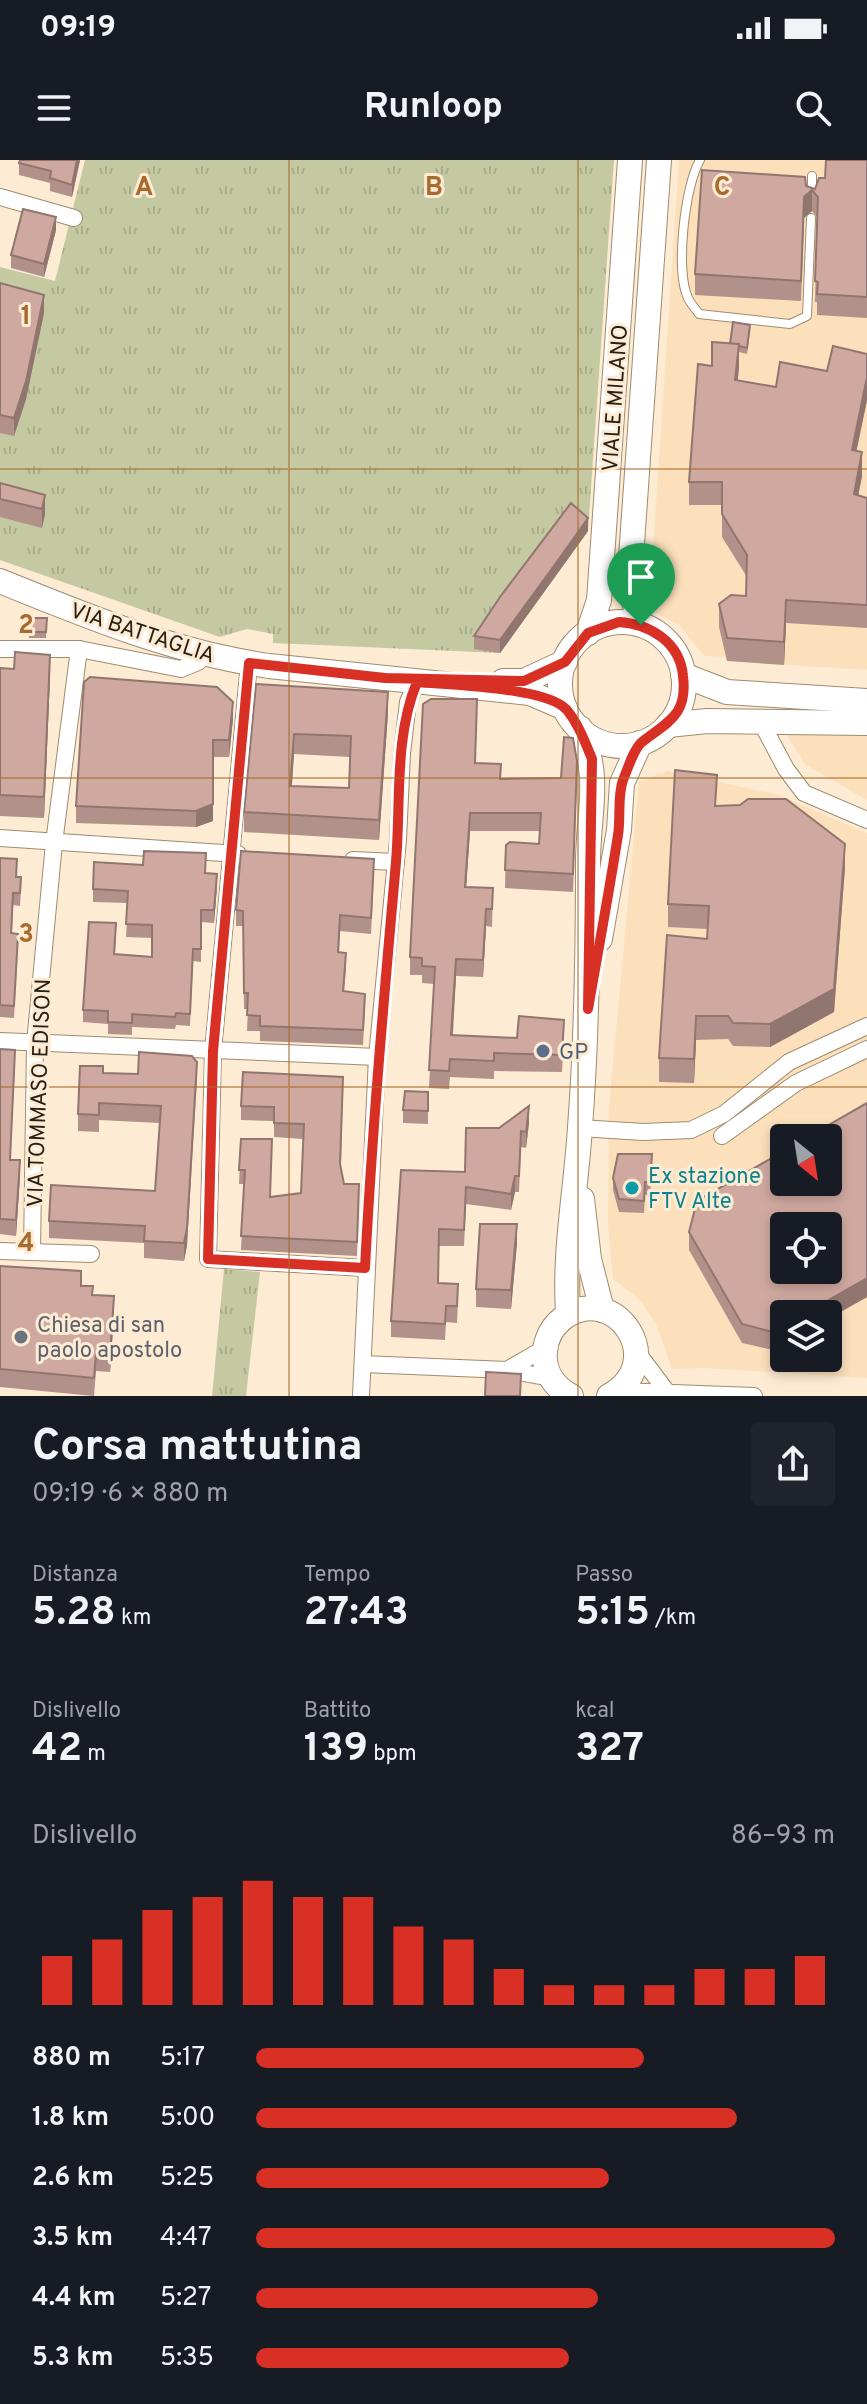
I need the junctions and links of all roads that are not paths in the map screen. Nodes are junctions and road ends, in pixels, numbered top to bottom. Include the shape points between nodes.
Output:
1 (630, 160) edge
2 (659, 160) edge
3 (700, 160) edge
4 (812, 176) dead end
5 (0, 197) edge
6 (812, 203) edge
7 (74, 218) dead end
8 (811, 218) dead end
9 (0, 581) edge
10 (641, 625) junction
11 (588, 633) junction
12 (0, 649) edge
13 (79, 649) junction
14 (207, 653) junction
15 (565, 662) junction
16 (249, 663) junction
17 (683, 675) junction
18 (385, 678) junction
19 (417, 682) junction
20 (867, 701) edge
21 (565, 708) junction
22 (761, 722) junction
23 (867, 723) edge
24 (668, 725) junction
25 (580, 728) junction
26 (640, 743) junction
27 (867, 820) edge
28 (0, 838) edge
29 (54, 843) junction
30 (229, 854) junction
31 (259, 855) edge
32 (335, 859) edge
33 (396, 862) junction
34 (588, 1009) junction
35 (867, 1026) edge
36 (0, 1041) edge
37 (35, 1043) junction
38 (867, 1049) edge
39 (213, 1051) junction
40 (377, 1057) junction
41 (580, 1128) junction
42 (722, 1136) dead end
43 (578, 1161) junction
44 (0, 1251) edge
45 (32, 1252) junction
46 (91, 1254) dead end
47 (365, 1268) junction
48 (602, 1310) junction
49 (568, 1314) junction
50 (545, 1348) junction
51 (637, 1352) junction
52 (363, 1364) junction
53 (507, 1370) junction
54 (561, 1390) edge
55 (667, 1392) junction
56 (614, 1393) edge
57 (361, 1396) edge
58 (754, 1396) edge

1 - 11 main road, VIALE MILANO via 599,600
2 - 10 main road, VIALE MILANO via 629,586
3 - 8 lane via 689,186 683,272 687,297 699,314 790,324 807,316
4 - 6 lane
5 - 7 street
9 - 14 main road, VIA BATTAGLIA via 93,618
10 - 11 main road via 608,624
10 - 17 main road via 669,644
11 - 15 main road, VIALE MILANO
12 - 13 street
13 - 14 street via 181,669
13 - 29 street, VIA TOMMASO EDISON
14 - 16 main road, VIA BATTAGLIA
15 - 18 main road, VIA BATTAGLIA via 524,681
15 - 21 main road
16 - 18 main road, VIA BATTAGLIA
16 - 30 street
17 - 20 main road via 727,692
17 - 24 main road via 681,702
18 - 19 main road, VIA BATTAGLIA
19 - 21 main road, VIA BATTAGLIA via 530,693
19 - 33 street via 408,702 402,753
21 - 25 main road
22 - 23 main road
22 - 24 main road
22 - 27 street via 804,793
24 - 26 main road
25 - 26 main road via 608,744
25 - 34 main road via 592,759
26 - 34 main road via 622,783 619,830
28 - 29 street
29 - 30 street
29 - 37 street, VIA TOMMASO EDISON
30 - 31 street
30 - 39 street
32 - 33 street
33 - 40 street
34 - 41 main road
35 - 41 street via 789,1062 724,1114 691,1130
36 - 37 street
37 - 39 street
37 - 45 street, VIA TOMMASO EDISON
38 - 42 street via 796,1083
39 - 40 street
39 - 47 street via 208,1259
40 - 47 street
41 - 43 main road
43 - 48 main road via 589,1259
43 - 49 main road via 565,1261
44 - 45 street
45 - 46 street
47 - 52 street
48 - 49 main road
48 - 51 main road via 626,1325
49 - 50 main road via 549,1334
50 - 53 street
50 - 54 main road via 545,1363
51 - 55 street
51 - 56 main road via 635,1367
52 - 53 street
52 - 57 street
53 - 54 street
55 - 56 street
55 - 58 street

